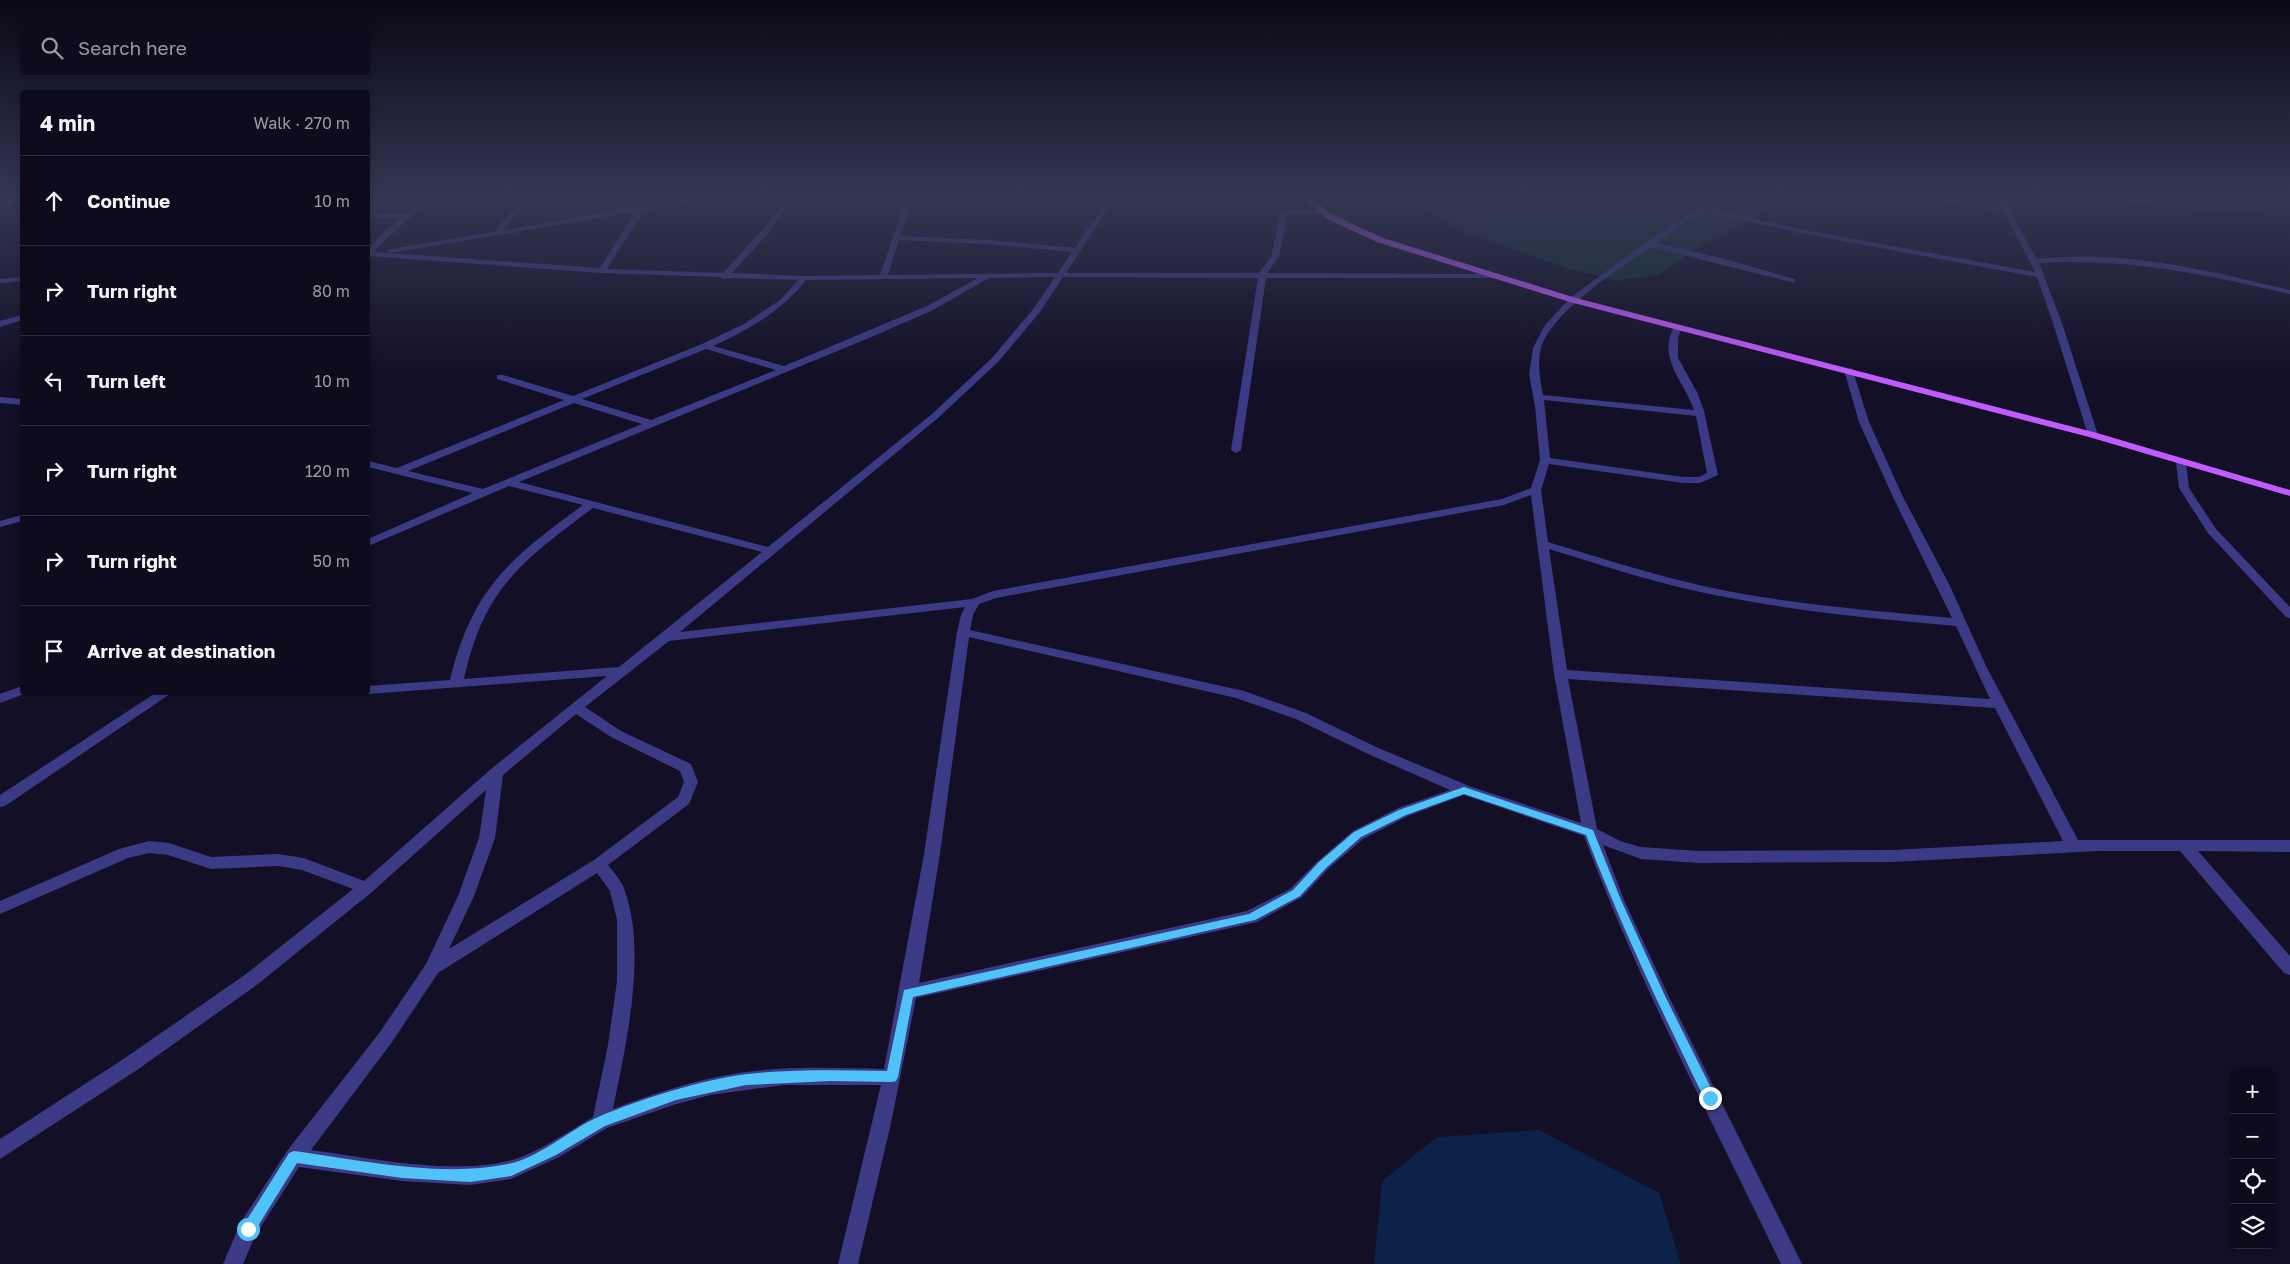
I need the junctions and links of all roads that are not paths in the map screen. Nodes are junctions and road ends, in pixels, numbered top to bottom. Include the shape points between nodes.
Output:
1 (382, 255) edge
2 (612, 255) edge
3 (743, 255) edge
4 (890, 255) edge
5 (1072, 255) edge
6 (1275, 255) edge
7 (1428, 255) edge
8 (1634, 255) edge
9 (1696, 255) edge
10 (1929, 255) edge
11 (2031, 255) edge
12 (2034, 261) junction
13 (602, 271) junction
14 (20, 275) edge
15 (1058, 275) junction
16 (1262, 275) junction
17 (2039, 275) junction
18 (1496, 276) junction
19 (724, 277) junction
20 (883, 277) junction
21 (987, 277) junction
22 (804, 278) junction
23 (20, 279) edge
24 (13, 280) junction
25 (0, 281) edge
26 (1792, 281) dead end
27 (2290, 292) edge
28 (1573, 300) junction
29 (20, 319) edge
30 (0, 324) edge
31 (1678, 327) junction
32 (705, 346) junction
33 (783, 369) junction
34 (1849, 370) junction
35 (500, 376) dead end
36 (1538, 397) junction
37 (576, 398) junction
38 (0, 400) edge
39 (20, 402) edge
40 (1700, 414) junction
41 (654, 424) junction
42 (2092, 435) junction
43 (1236, 450) dead end
44 (1545, 460) junction
45 (2181, 462) junction
46 (370, 464) edge
47 (398, 471) junction
48 (508, 482) junction
49 (1536, 490) junction
50 (484, 492) junction
51 (2290, 493) edge
52 (590, 505) junction
53 (20, 519) edge
54 (0, 524) edge
55 (370, 542) edge
56 (1543, 544) junction
57 (770, 551) junction
58 (974, 602) junction
59 (2290, 614) edge
60 (1961, 623) junction
61 (963, 632) junction
62 (665, 638) junction
63 (622, 671) junction
64 (1561, 674) junction
65 (456, 683) junction
66 (370, 690) edge
67 (20, 691) edge
68 (162, 695) edge
69 (0, 699) edge
70 (2000, 704) junction
71 (576, 707) junction
72 (496, 773) junction
73 (1464, 790) junction
74 (0, 802) edge
75 (1590, 832) junction
76 (2074, 846) junction
77 (2184, 846) junction
78 (2290, 846) edge
79 (599, 864) junction
80 (366, 888) junction
81 (0, 908) edge
82 (432, 968) junction
83 (2290, 968) edge
84 (908, 993) junction
85 (892, 1077) junction
86 (601, 1122) junction
87 (0, 1150) edge
88 (294, 1157) junction
89 (233, 1264) edge
90 (848, 1264) edge
91 (1792, 1264) edge

1 - 13 street
2 - 13 street
3 - 19 street
4 - 20 street
5 - 15 street
6 - 16 street
7 - 18 main road
8 - 28 street
9 - 26 street
10 - 17 street
11 - 12 street
12 - 17 street
12 - 27 street via 2096,258 2136,261 2174,266
13 - 19 street
14 - 24 street
15 - 16 street
15 - 21 street
15 - 57 street via 1037,310 995,360 935,416
16 - 18 street
16 - 43 street
17 - 42 street
18 - 28 main road
19 - 22 street
20 - 21 street
20 - 22 street
21 - 33 street via 930,308
22 - 32 street via 791,297 771,313
23 - 24 street
24 - 25 street
28 - 31 main road
28 - 36 street via 1549,325 1537,348 1534,374
29 - 30 street
31 - 34 main road
31 - 40 street via 1672,338 1676,367 1696,400
32 - 33 street
32 - 37 street
33 - 41 street
34 - 42 main road
34 - 60 street via 1864,422
35 - 37 street
36 - 40 street
36 - 44 street
37 - 41 street
37 - 47 street
38 - 39 street
40 - 44 street via 1713,475 1700,480
41 - 48 street
42 - 45 main road
44 - 49 street
45 - 51 main road
45 - 59 street via 2184,488 2212,531
46 - 47 street
47 - 50 street
48 - 50 street
48 - 52 street
49 - 56 street
49 - 58 street via 1504,502 1002,593
50 - 55 street
52 - 57 street
52 - 65 street via 537,544 505,574 484,601 468,633
53 - 54 street
56 - 60 street via 1661,579 1726,594 1816,609
56 - 64 street
57 - 62 street
58 - 61 street
58 - 62 street
60 - 70 street
61 - 73 street via 1240,694 1301,716
61 - 84 street via 944,777
62 - 63 street
63 - 65 street
63 - 71 street
64 - 70 street
64 - 75 street
65 - 66 street
67 - 69 street
68 - 74 street
70 - 76 street
71 - 72 street
71 - 79 street via 616,734 686,768 691,782 684,800
72 - 80 street
72 - 82 street via 487,838 466,896
73 - 75 street
73 - 84 street via 1403,812 1358,835 1296,893 1251,917
75 - 76 street via 1615,845 1641,853 1698,857 1892,856
75 - 91 street via 1616,900 1661,999
76 - 77 street
77 - 78 street
77 - 83 street
79 - 82 street
79 - 86 street via 617,889 625,920 625,981 617,1045
80 - 81 street via 304,864 278,860 211,863 169,849 149,847 124,853
80 - 87 street via 252,979
82 - 88 street via 386,1036
84 - 85 street
85 - 86 street via 746,1080 676,1095
85 - 90 street
86 - 88 street via 552,1151 511,1170 470,1176 402,1172
88 - 89 street via 248,1229

